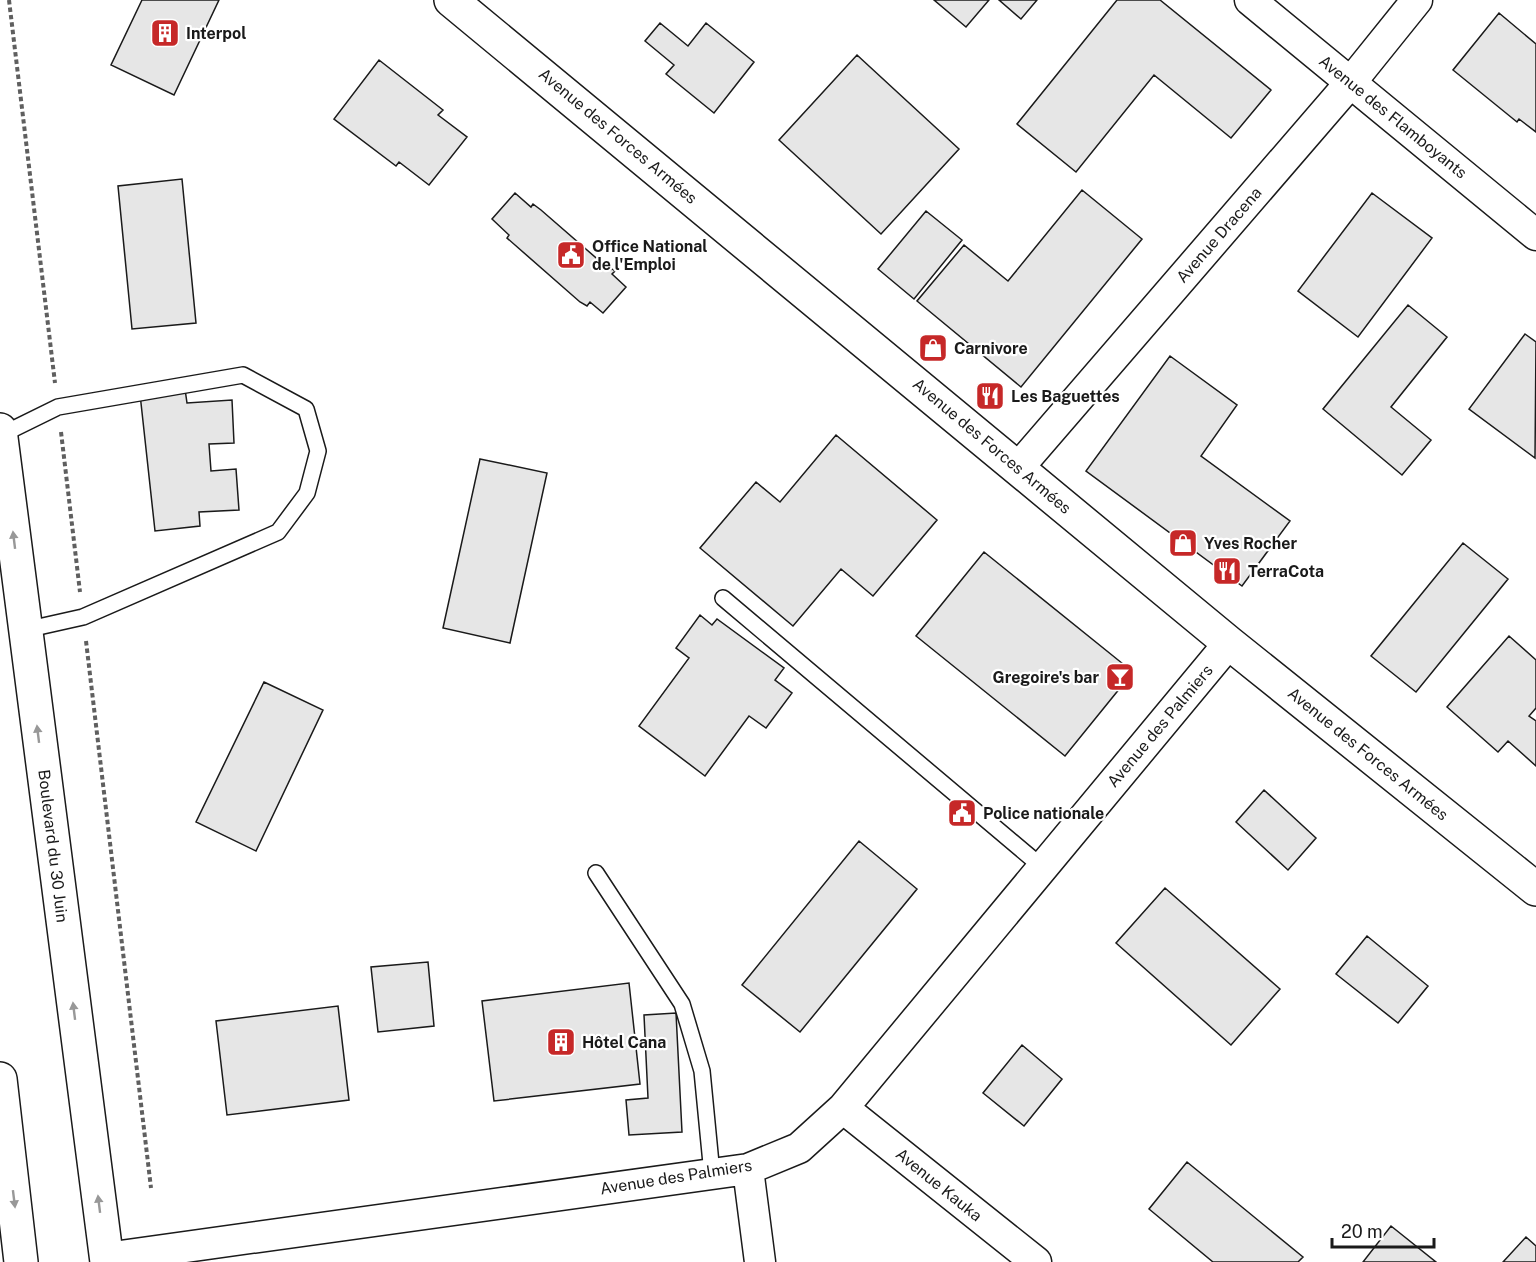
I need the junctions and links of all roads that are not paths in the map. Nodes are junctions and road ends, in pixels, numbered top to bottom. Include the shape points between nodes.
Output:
1 (451, 0) edge
2 (1250, 0) edge
3 (1417, 0) edge
4 (1351, 82) junction
5 (1536, 235) edge
6 (0, 430) edge
7 (1, 435) edge
8 (1018, 468) junction
9 (723, 598) dead end
10 (25, 630) junction
11 (1229, 644) junction
12 (1042, 867) junction
13 (596, 873) dead end
14 (1536, 889) edge
15 (0, 1078) edge
16 (843, 1108) junction
17 (748, 1168) junction
18 (712, 1174) junction
19 (106, 1260) edge
20 (21, 1262) edge
21 (760, 1262) edge
22 (1036, 1262) edge

1 - 8 street, Avenue des Forces Armées
2 - 4 street, Avenue des Flamboyants
3 - 4 street, Avenue Dracena
4 - 5 street, Avenue des Flamboyants
4 - 8 street, Avenue Dracena
6 - 7 street, Boulevard du 30 Juin
10 -> 7 street, Boulevard du 30 Juin
7 - 10 lane via 58,407 243,375 306,409 318,451 307,493 278,532 83,617
8 - 11 street, Avenue des Forces Armées
9 - 12 lane
19 -> 10 street, Boulevard du 30 Juin
11 - 12 street, Avenue des Palmiers
11 - 14 street, Avenue des Forces Armées
12 - 16 street, Avenue des Palmiers
13 - 18 lane via 682,1004 702,1071
15 -> 20 street
16 - 17 street, Avenue des Palmiers via 799,1148
16 - 22 street, Avenue Kauka
17 - 18 street, Avenue des Palmiers
17 - 21 street
18 - 19 street, Avenue des Palmiers

